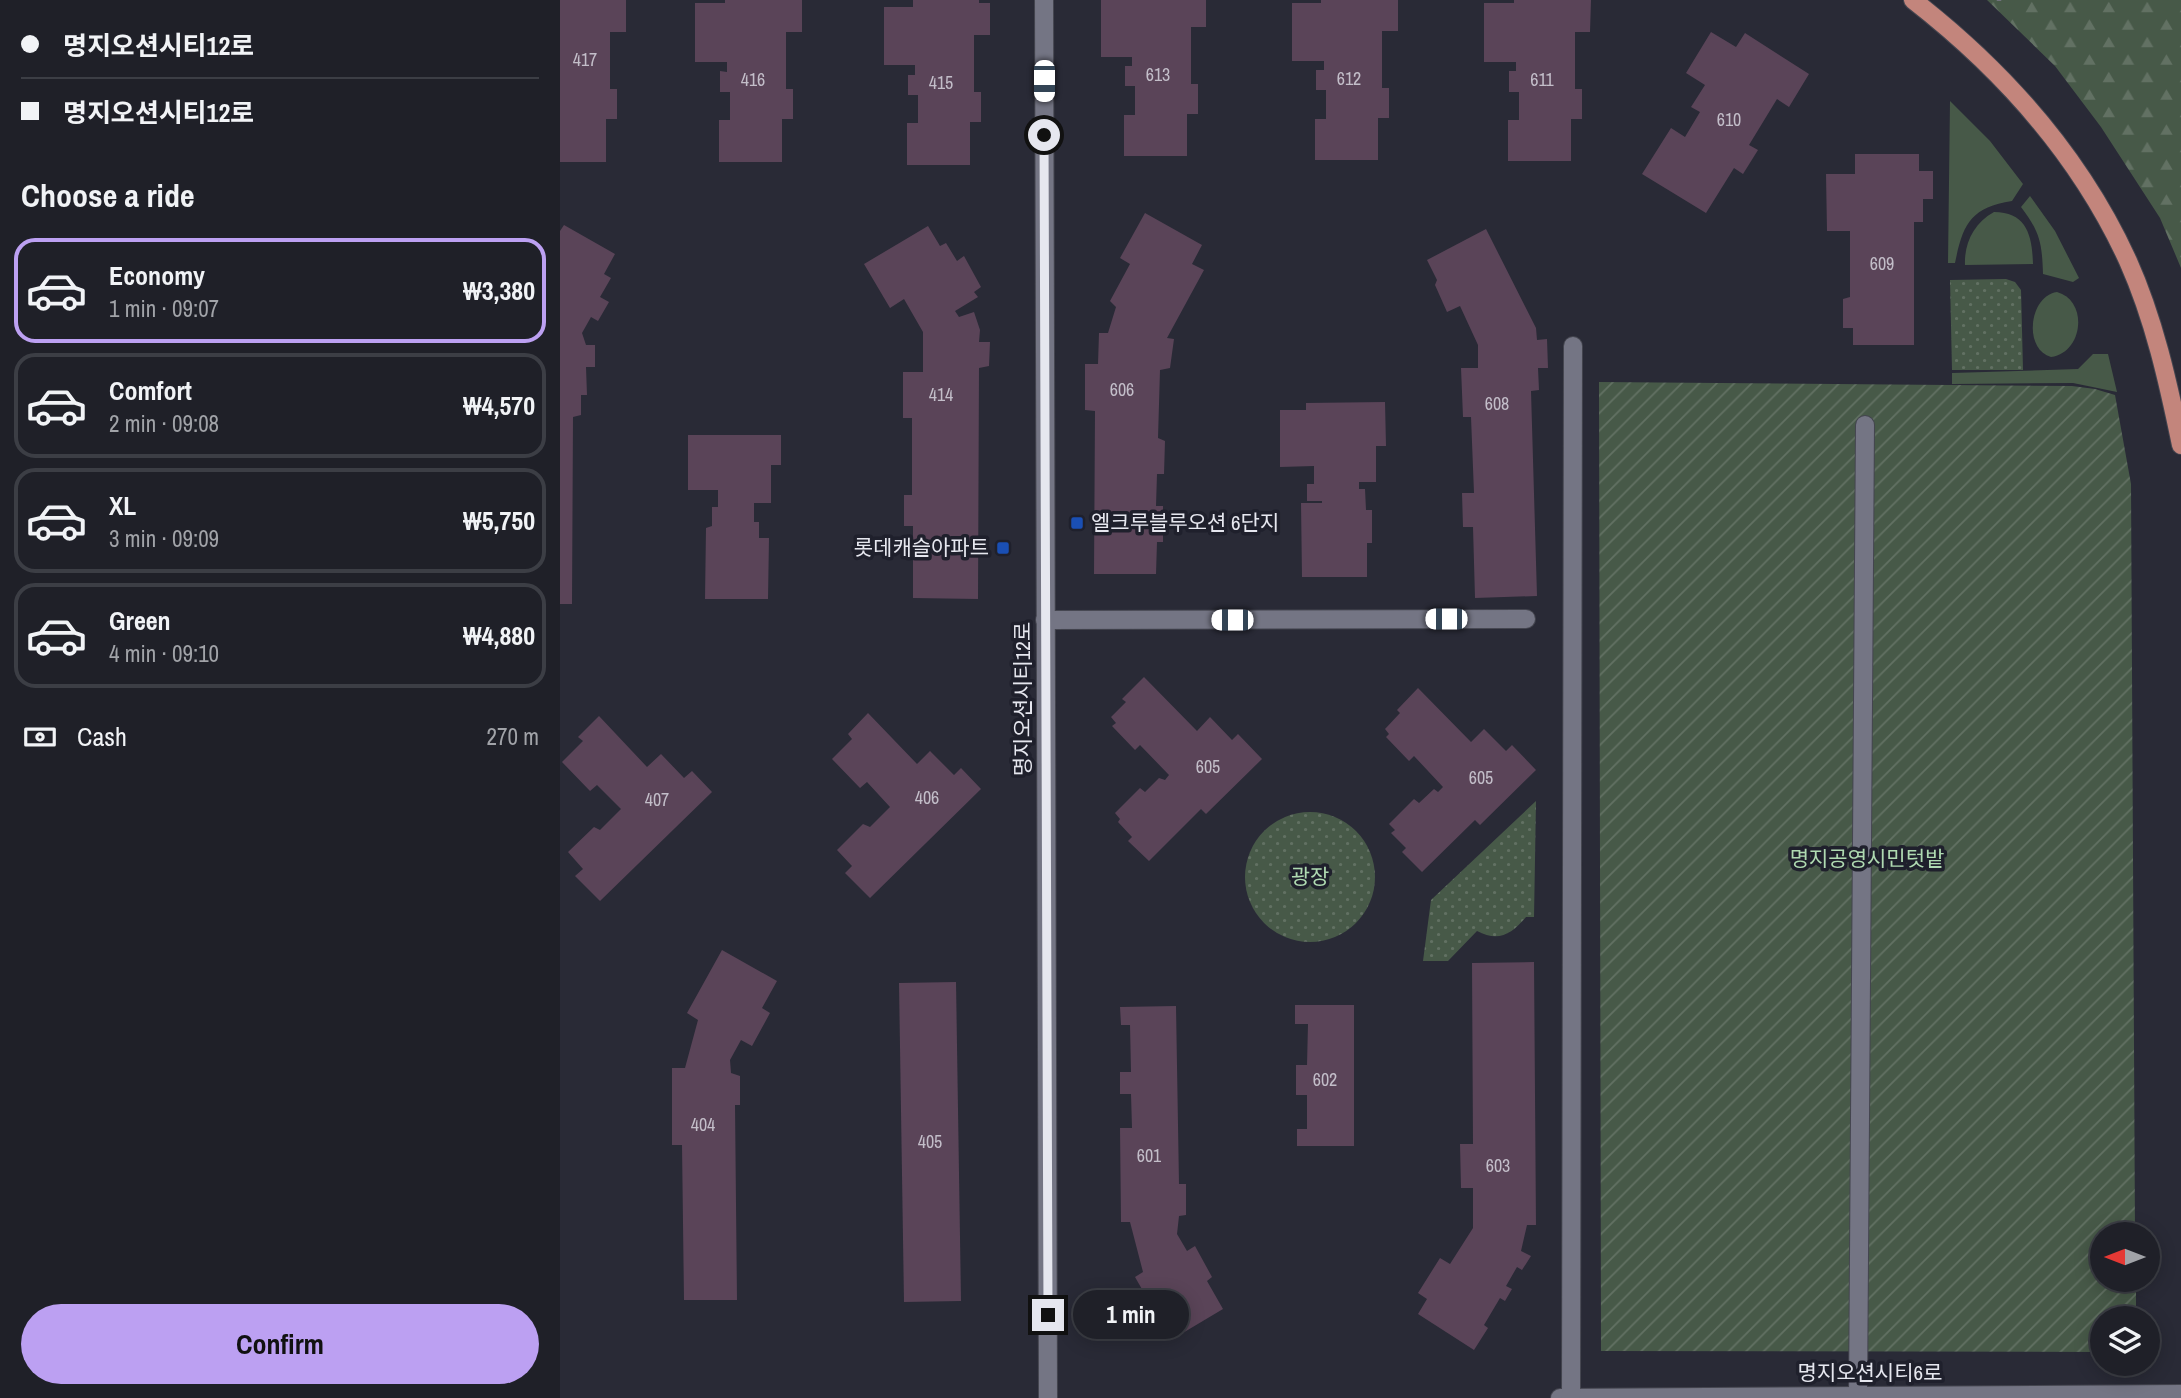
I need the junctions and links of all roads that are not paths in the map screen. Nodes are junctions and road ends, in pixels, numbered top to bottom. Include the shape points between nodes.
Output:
1 (1044, 0) edge
2 (1913, 0) edge
3 (1573, 346) dead end
4 (1865, 425) dead end
5 (2181, 444) edge
6 (1526, 619) dead end
7 (1045, 620) junction
8 (2181, 1394) edge
9 (1858, 1396) edge
10 (1048, 1398) edge
11 (1560, 1398) edge
12 (1571, 1398) edge

1 - 7 street, 명지오션시티12로
2 - 5 main road via 1973,49 2027,106 2073,165 2105,217 2151,323
3 - 12 street
4 - 9 street
6 - 7 street
7 - 10 street, 명지오션시티12로
8 - 9 street, 명지오션시티6로
9 - 12 street, 명지오션시티6로
11 - 12 street, 명지오션시티6로

